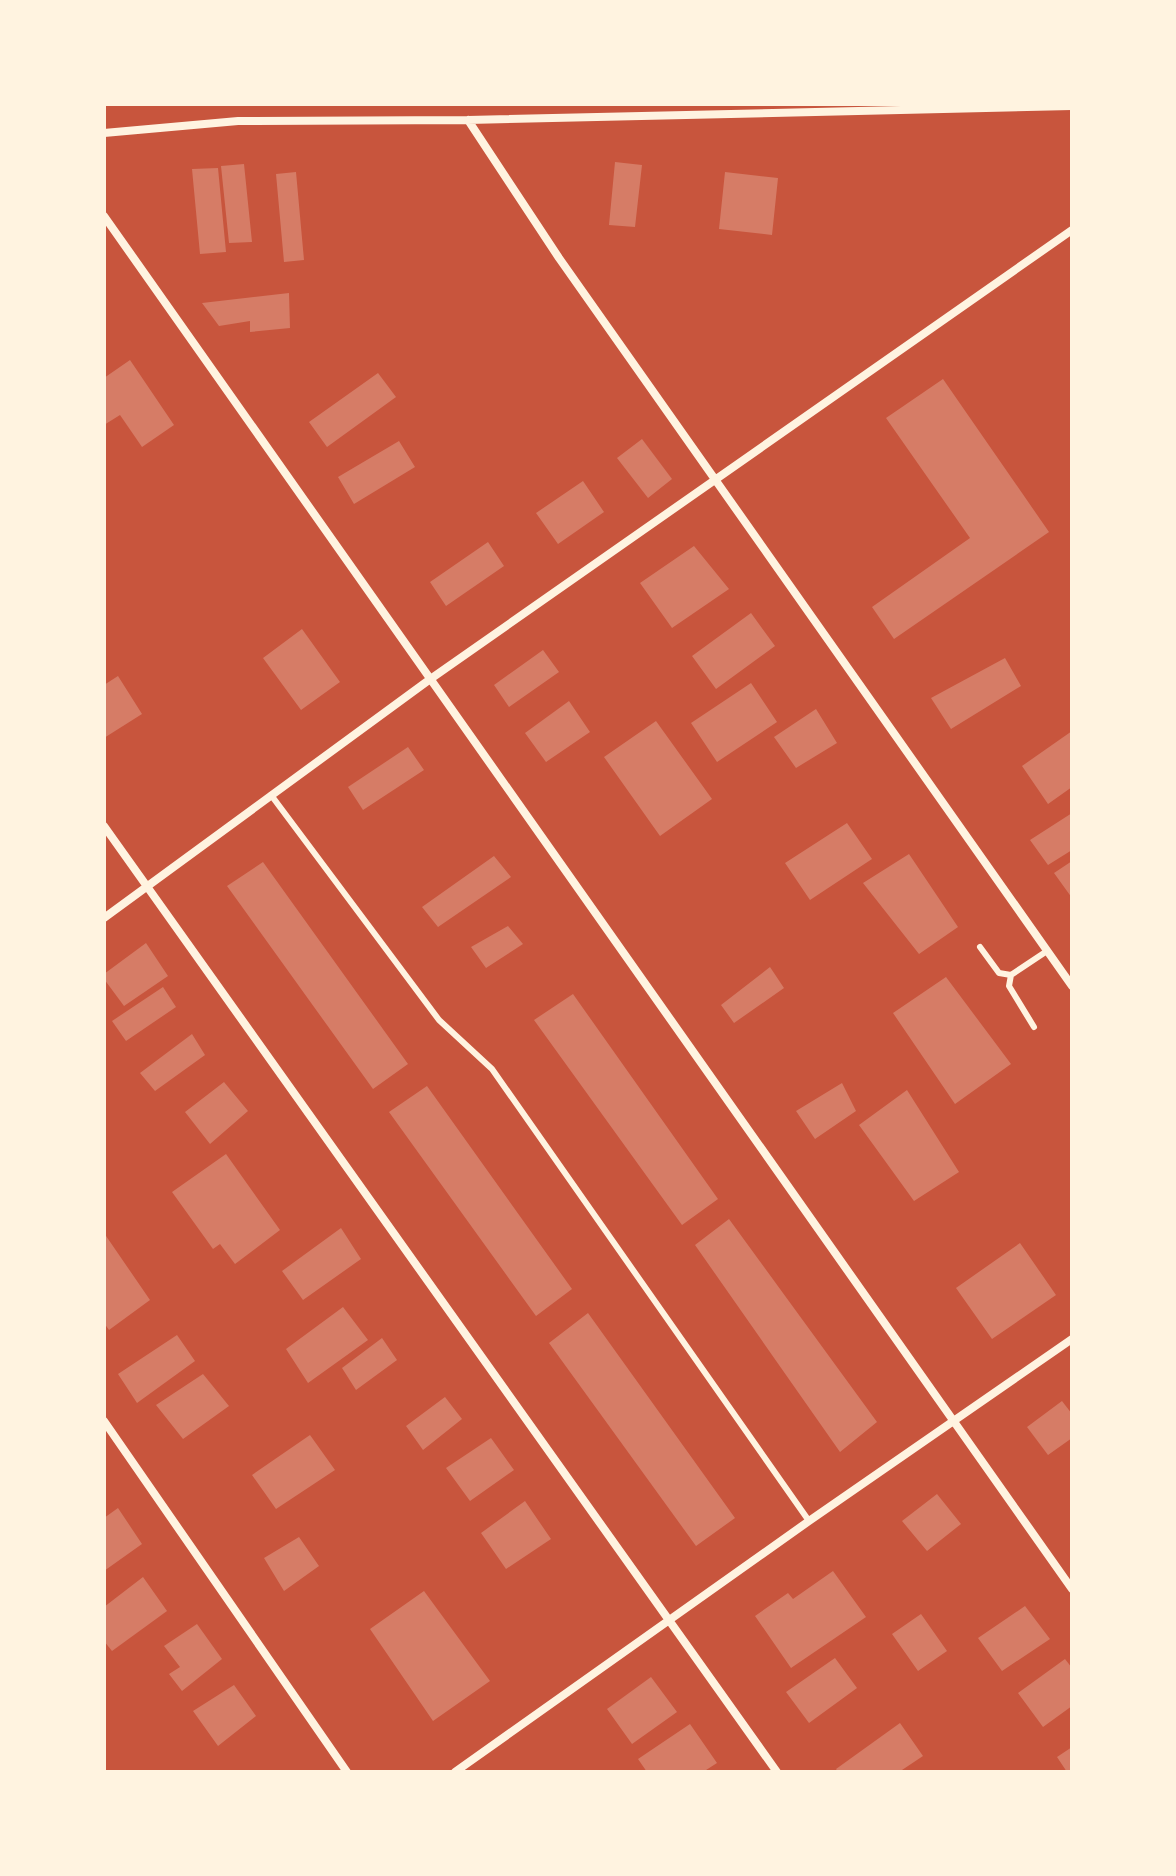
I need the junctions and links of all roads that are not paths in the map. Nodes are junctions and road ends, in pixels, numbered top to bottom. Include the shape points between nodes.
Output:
1 (1072, 106) edge
2 (468, 120) junction
3 (104, 133) edge
4 (104, 216) edge
5 (1072, 230) edge
6 (715, 478) junction
7 (429, 680) junction
8 (271, 795) junction
9 (104, 826) edge
10 (146, 887) junction
11 (104, 918) edge
12 (980, 947) dead end
13 (1047, 951) junction
14 (1011, 975) junction
15 (1072, 986) edge
16 (1034, 1027) dead end
17 (1072, 1339) edge
18 (104, 1421) edge
19 (955, 1422) junction
20 (809, 1521) junction
21 (1072, 1589) edge
22 (669, 1621) junction
23 (347, 1772) edge
24 (455, 1772) edge
25 (777, 1772) edge

1 - 2 street
2 - 3 street via 238,121
2 - 6 street
4 - 7 street
5 - 6 street
6 - 7 street
6 - 13 street
7 - 8 street
7 - 19 street
8 - 10 street
8 - 20 lane via 439,1020 492,1069
9 - 10 street
10 - 11 street
10 - 22 street
12 - 14 lane via 999,973
13 - 14 lane
13 - 15 street
14 - 16 lane via 1009,986
17 - 19 street
18 - 23 street
19 - 20 street
19 - 21 street
20 - 22 street
22 - 24 street
22 - 25 street

